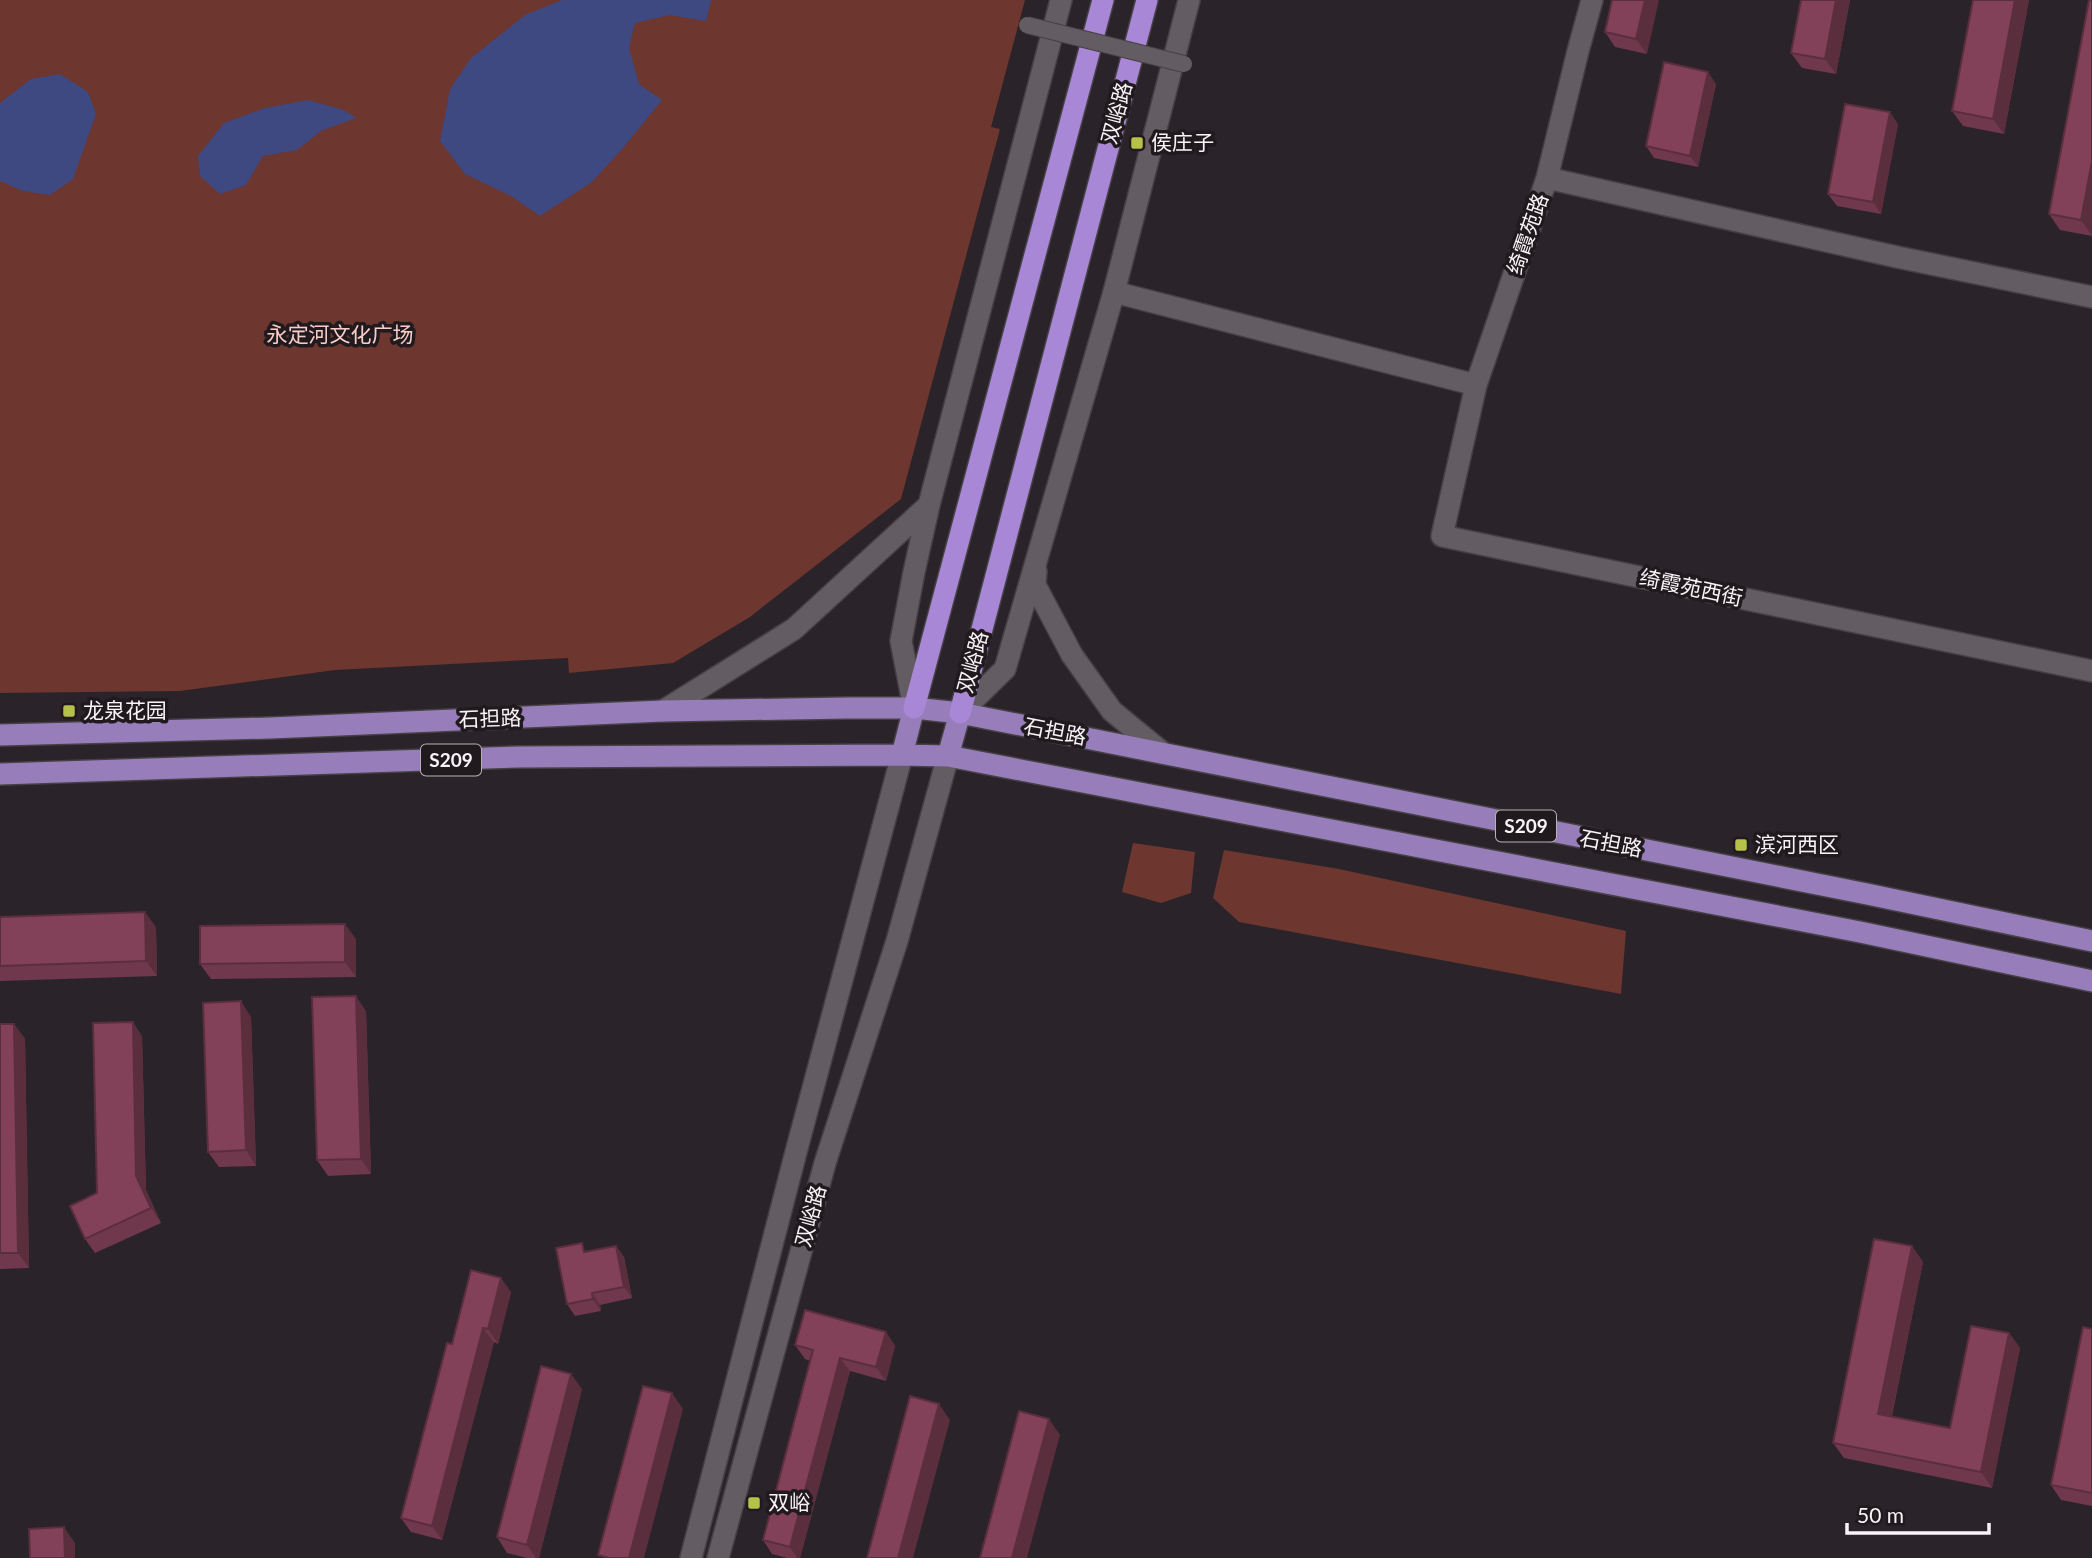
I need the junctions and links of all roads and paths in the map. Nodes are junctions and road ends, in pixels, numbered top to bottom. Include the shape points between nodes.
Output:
1 (1061, 0) edge
2 (1102, 0) edge
3 (1147, 0) edge
4 (1189, 0) edge
5 (1592, 0) edge
6 (1027, 25) dead end
7 (1184, 64) dead end
8 (1547, 178) junction
9 (1114, 292) junction
10 (2092, 297) edge
11 (1476, 385) junction
12 (929, 505) junction
13 (1036, 561) junction
14 (2092, 671) edge
15 (914, 708) junction
16 (663, 711) junction
17 (960, 713) junction
18 (0, 735) edge
19 (1163, 753) junction
20 (902, 755) junction
21 (948, 756) junction
22 (0, 774) edge
23 (2092, 941) edge
24 (2092, 981) edge
25 (691, 1558) edge
26 (718, 1558) edge

1 - 12 street
2 - 15 highway, 双峪路
3 - 17 highway, 双峪路
4 - 9 street, 双峪路
5 - 8 street
6 - 7 street, bridge
8 - 10 street, 绮霞苑路
8 - 11 street, 绮霞苑路
9 - 11 street
9 - 13 street, 双峪路
11 - 14 street, 绮霞苑西街 via 1441,536
12 - 15 street via 901,641
12 - 16 street via 794,629
13 - 17 street, 双峪路 via 1006,669
13 - 19 street via 1035,585 1068,649 1112,711
15 - 16 main road, 石担路 / S209
15 - 17 main road, 石担路 / S209
15 - 20 main road
16 - 18 main road, 石担路 / S209
17 - 19 main road, 石担路 / S209
17 - 21 main road
19 - 23 main road, 石担路 / S209
20 - 21 main road, 石担路 / S209
20 - 22 main road, 石担路 / S209 via 519,757
20 - 25 street, 双峪路
21 - 24 main road, 石担路 / S209 via 1846,929
21 - 26 street, 双峪路 via 897,940 825,1163

